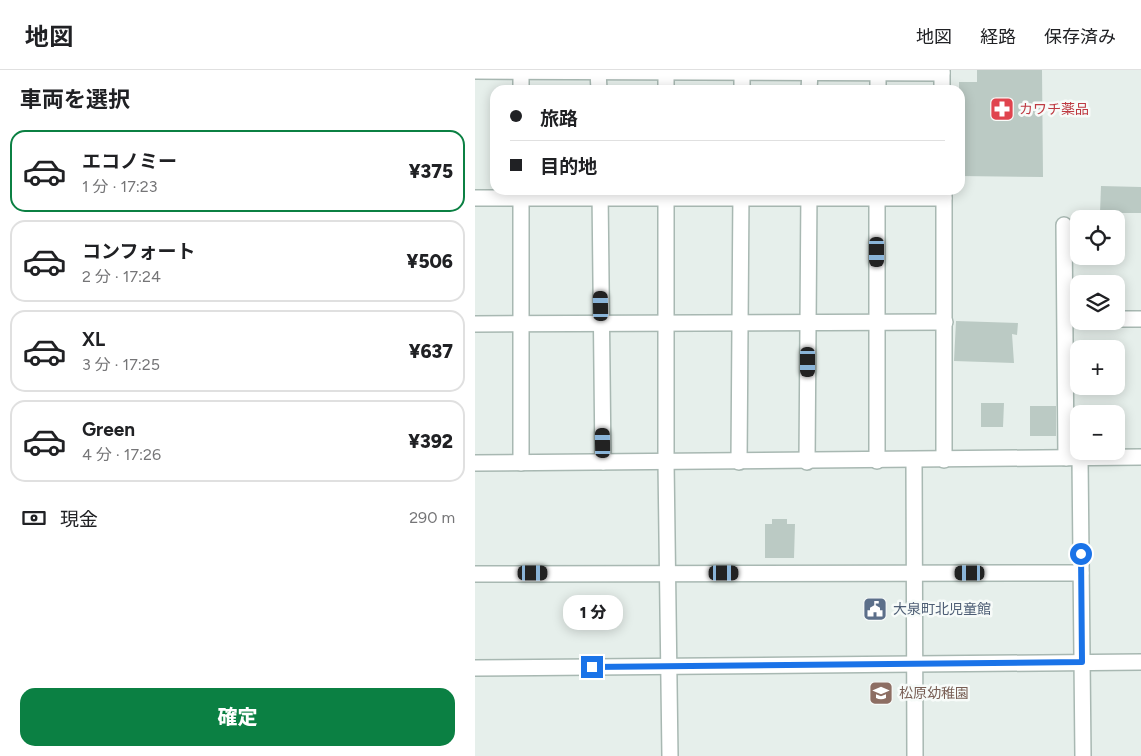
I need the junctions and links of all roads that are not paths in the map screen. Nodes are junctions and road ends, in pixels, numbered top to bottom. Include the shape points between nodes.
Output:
1 (521, 70) edge
2 (475, 71) edge
3 (599, 71) edge
4 (666, 72) junction
5 (742, 72) junction
6 (810, 72) junction
7 (942, 72) edge
8 (877, 73) junction
9 (521, 85) edge
10 (599, 85) edge
11 (666, 85) edge
12 (742, 85) edge
13 (809, 85) edge
14 (877, 85) edge
15 (942, 85) edge
16 (510, 195) edge
17 (521, 195) edge
18 (600, 195) edge
19 (666, 195) edge
20 (741, 195) edge
21 (809, 195) edge
22 (877, 195) edge
23 (944, 195) edge
24 (475, 198) edge
25 (1065, 225) dead end
26 (1070, 292) edge
27 (1125, 319) edge
28 (1141, 319) edge
29 (945, 322) junction
30 (666, 323) junction
31 (740, 323) junction
32 (808, 323) junction
33 (877, 323) junction
34 (475, 324) edge
35 (521, 324) junction
36 (602, 324) junction
37 (1072, 330) edge
38 (1073, 405) edge
39 (1070, 458) edge
40 (1125, 458) edge
41 (1141, 458) edge
42 (914, 460) junction
43 (944, 460) junction
44 (1073, 460) edge
45 (877, 461) junction
46 (521, 462) junction
47 (603, 462) junction
48 (665, 462) junction
49 (739, 462) junction
50 (807, 462) junction
51 (475, 463) edge
52 (667, 573) junction
53 (915, 573) junction
54 (1081, 573) junction
55 (475, 574) edge
56 (1082, 662) junction
57 (1141, 662) edge
58 (915, 664) junction
59 (669, 666) junction
60 (475, 668) edge
61 (670, 756) edge
62 (915, 756) edge
63 (1083, 756) edge

1 - 2 street
1 - 3 street
1 - 9 street
3 - 4 street
3 - 10 street
4 - 5 street
4 - 11 street
5 - 6 street
5 - 12 street
6 - 8 street
6 - 13 street
7 - 8 street
7 - 15 street
8 - 14 street
16 - 24 street
17 - 35 street
18 - 36 street
19 - 30 street
20 - 31 street
21 - 32 street
22 - 33 street
23 - 29 street
25 - 26 street
27 - 28 street
29 - 33 street
29 - 43 street
30 - 31 street
30 - 36 street
30 - 48 street
31 - 32 street
31 - 49 street
32 - 33 street
32 - 50 street
33 - 45 street
34 - 35 street
35 - 36 street
35 - 46 street
36 - 47 street
37 - 38 street
39 - 43 street
40 - 41 street
42 - 43 street
42 - 45 street
42 - 53 street
44 - 54 street
45 - 50 street
46 - 47 street
46 - 51 street
47 - 48 street
48 - 49 street
48 - 52 street
49 - 50 street
52 - 53 street
52 - 55 street
52 - 59 street
53 - 54 street
53 - 58 street
54 - 56 street
56 - 57 street
56 - 58 street
56 - 63 street
58 - 59 street
58 - 62 street
59 - 60 street
59 - 61 street

